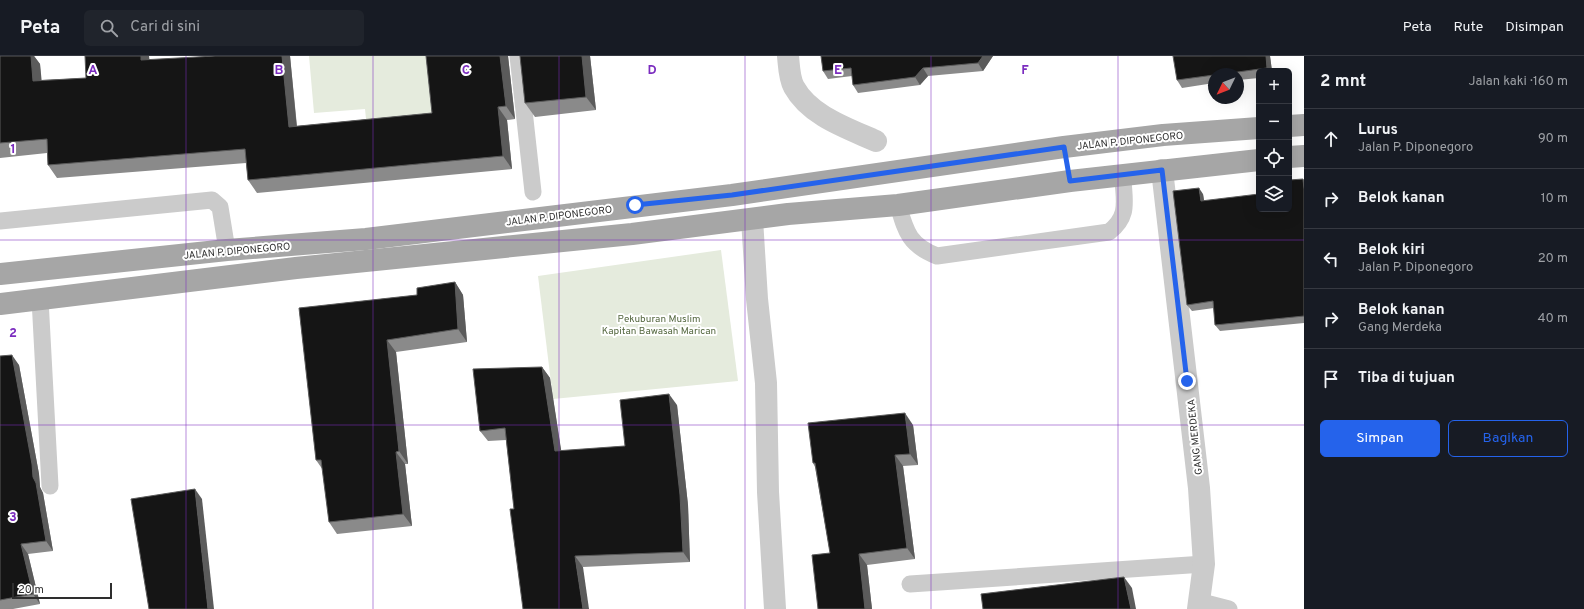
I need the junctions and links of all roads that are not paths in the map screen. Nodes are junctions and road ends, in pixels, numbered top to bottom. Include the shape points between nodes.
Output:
1 (518, 56) edge
2 (788, 56) edge
3 (1304, 125) edge
4 (1292, 126) edge
5 (1256, 128) edge
6 (876, 142) dead end
7 (1064, 147) junction
8 (1304, 156) edge
9 (1292, 157) edge
10 (1256, 160) edge
11 (1162, 170) junction
12 (1123, 175) junction
13 (1070, 181) junction
14 (533, 192) dead end
15 (898, 205) junction
16 (752, 219) junction
17 (0, 221) edge
18 (227, 250) junction
19 (0, 274) edge
20 (40, 299) junction
21 (0, 304) edge
22 (50, 486) dead end
23 (1204, 564) junction
24 (910, 584) dead end
25 (1198, 605) edge
26 (776, 609) edge
27 (1229, 609) edge

1 - 14 lane
2 - 6 street via 793,85 803,100 834,122
3 - 4 main road
5 - 7 main road, JALAN P. DIPONEGORO via 1163,135
7 - 13 main road
7 - 18 main road, JALAN P. DIPONEGORO via 732,195 366,239
8 - 9 main road
10 - 11 main road
11 - 12 main road
11 - 23 street, GANG MERDEKA via 1198,480
12 - 13 main road
12 - 15 lane via 1125,211 1119,224 1109,232 938,256 920,247 908,236
13 - 15 main road
15 - 16 main road
16 - 20 main road via 632,234 296,268
16 - 26 street via 756,299 766,383 768,492
17 - 18 lane via 212,200 220,207
18 - 19 main road, JALAN P. DIPONEGORO
20 - 21 main road
20 - 22 lane
23 - 24 lane
23 - 25 street, GANG MERDEKA
25 - 27 lane

